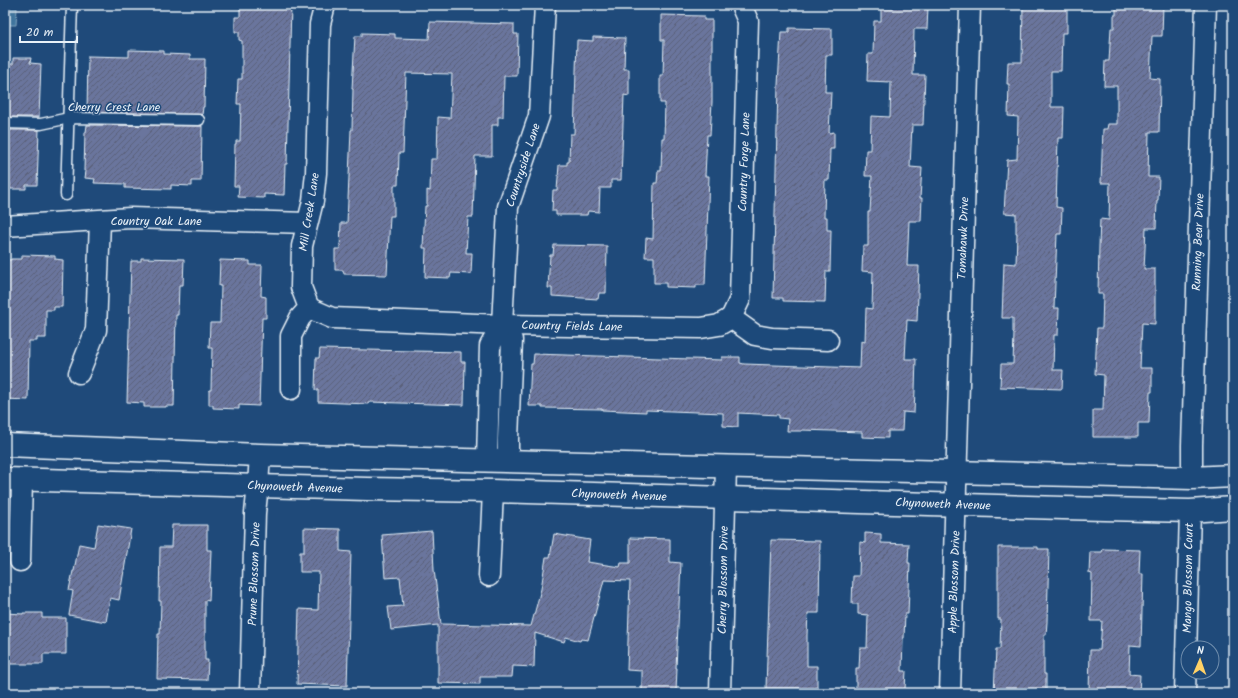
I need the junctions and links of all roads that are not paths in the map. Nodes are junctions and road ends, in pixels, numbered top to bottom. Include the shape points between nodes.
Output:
1 (72, 5) edge
2 (325, 5) edge
3 (545, 5) edge
4 (741, 5) edge
5 (970, 5) edge
6 (1206, 5) edge
7 (69, 118) junction
8 (199, 120) dead end
9 (5, 123) edge
10 (66, 195) dead end
11 (100, 221) junction
12 (307, 223) junction
13 (5, 226) edge
14 (310, 308) junction
15 (731, 318) junction
16 (502, 325) junction
17 (828, 340) dead end
18 (80, 373) dead end
19 (291, 389) dead end
20 (5, 445) edge
21 (260, 455) junction
22 (498, 460) junction
23 (726, 467) junction
24 (956, 472) junction
25 (1233, 476) edge
26 (1192, 478) junction
27 (14, 479) edge
28 (258, 485) junction
29 (493, 491) junction
30 (725, 498) junction
31 (956, 504) junction
32 (1233, 508) edge
33 (1190, 511) junction
34 (20, 561) dead end
35 (489, 576) dead end
36 (250, 693) edge
37 (720, 693) edge
38 (950, 693) edge
39 (1185, 693) edge

1 - 7 lane
2 - 12 street, Mill Creek Lane via 320,24 316,173 313,201
3 - 16 street, Countryside Lane via 539,116 508,207
4 - 15 street, Country Forge Lane via 748,21 740,299
5 - 24 street, Tomahawk Drive
6 - 26 street, Running Bear Drive
7 - 8 lane, Cherry Crest Lane
7 - 9 lane, Cherry Crest Lane via 41,124
7 - 10 lane
11 - 12 street, Country Oak Lane via 130,218
11 - 13 street, Country Oak Lane
11 - 18 street via 96,330
12 - 14 street, Mill Creek Lane via 302,246 301,287
14 - 16 street, Country Fields Lane via 332,318
14 - 19 street via 300,318 291,336
15 - 16 street, Country Fields Lane via 719,325 701,328
15 - 17 street via 754,335
16 - 22 street via 512,340 508,439
20 - 21 street
21 - 22 street
21 - 28 street, Prune Blossom Drive
22 - 23 street
23 - 24 street
23 - 30 street, Cherry Blossom Drive
24 - 26 street
24 - 31 street, Apple Blossom Drive
25 - 26 street
27 - 28 street, Chynoweth Avenue
27 - 34 street
28 - 29 street, Chynoweth Avenue
28 - 36 street, Prune Blossom Drive
29 - 30 street, Chynoweth Avenue
29 - 35 street
30 - 31 street, Chynoweth Avenue
30 - 37 street, Cherry Blossom Drive
31 - 33 street, Chynoweth Avenue
31 - 38 street, Apple Blossom Drive
32 - 33 street, Chynoweth Avenue
33 - 39 street, Mango Blossom Court

